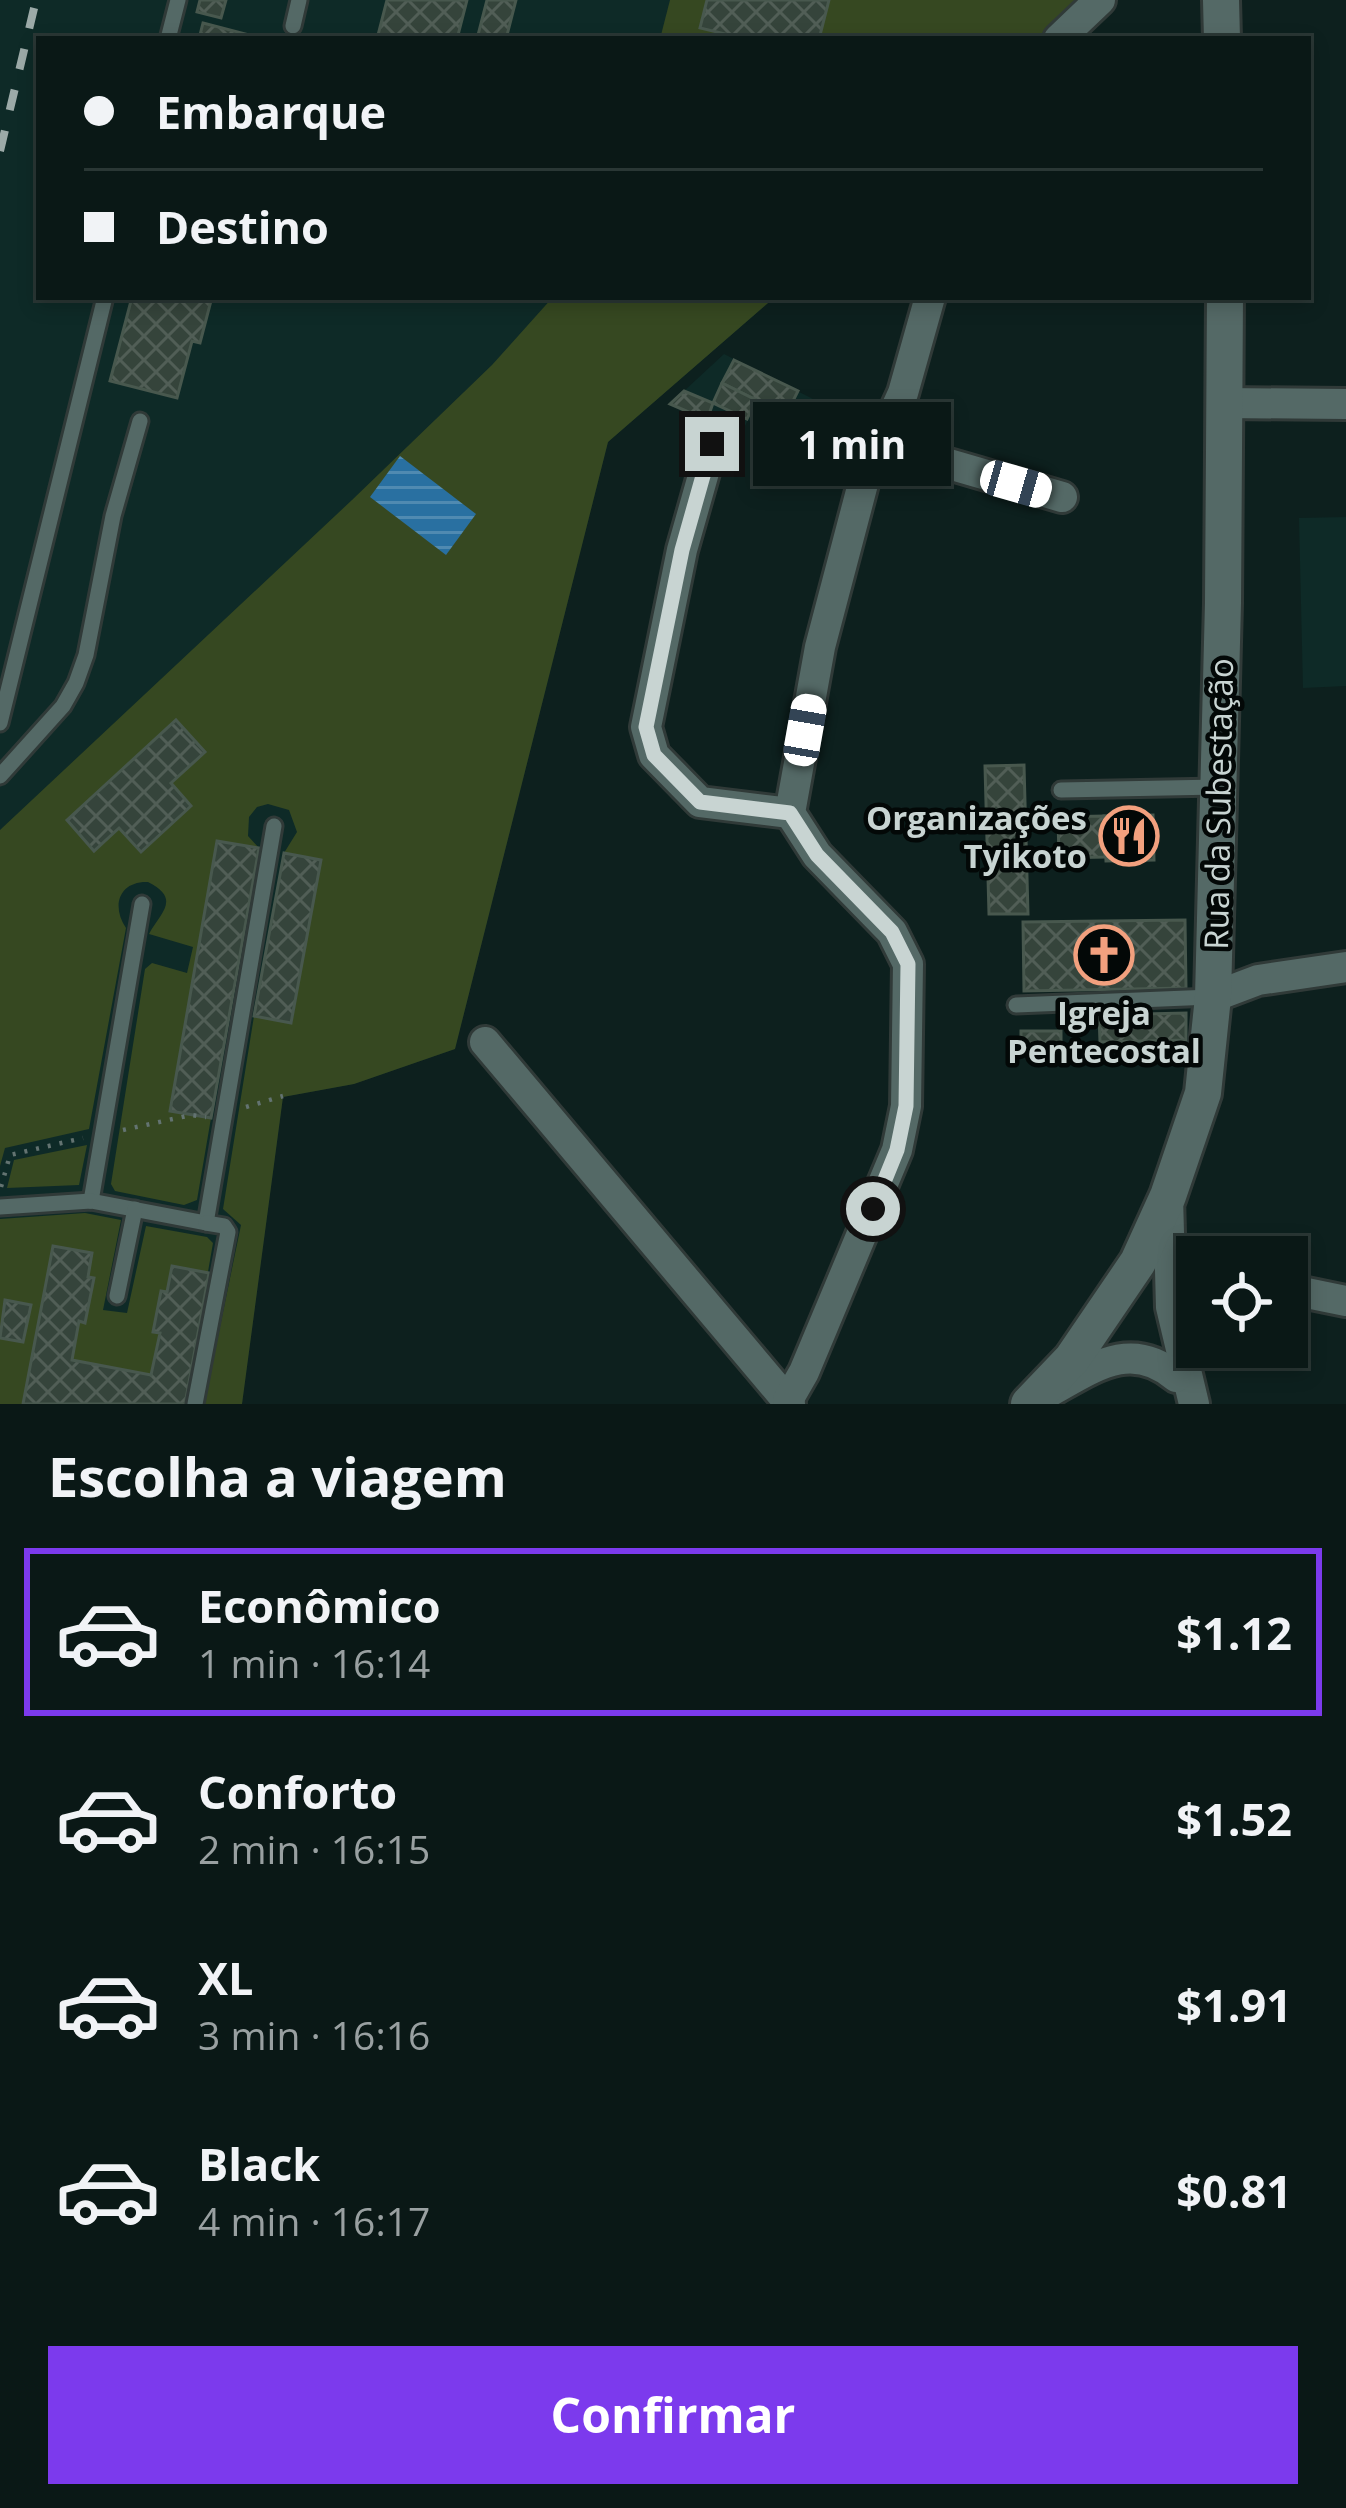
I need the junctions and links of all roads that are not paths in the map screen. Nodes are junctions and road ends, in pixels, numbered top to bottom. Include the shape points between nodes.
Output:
1 (178, 0) edge
2 (299, 0) edge
3 (1100, 0) edge
4 (1221, 0) edge
5 (293, 26) dead end
6 (169, 36) edge
7 (1062, 36) edge
8 (1222, 36) edge
9 (104, 300) edge
10 (929, 300) edge
11 (1225, 300) edge
12 (1225, 403) junction
13 (1346, 404) edge
14 (140, 421) dead end
15 (712, 444) dead end
16 (880, 444) junction
17 (1062, 497) dead end
18 (0, 723) edge
19 (0, 776) edge
20 (1218, 787) junction
21 (1061, 790) dead end
22 (790, 813) junction
23 (274, 826) dead end
24 (142, 904) dead end
25 (1346, 968) edge
26 (1213, 997) junction
27 (1016, 1005) dead end
28 (484, 1042) dead end
29 (1168, 1196) junction
30 (92, 1201) junction
31 (0, 1207) edge
32 (135, 1209) junction
33 (206, 1223) junction
34 (1176, 1250) edge
35 (1308, 1293) edge
36 (117, 1296) dead end
37 (1346, 1300) edge
38 (1190, 1368) edge
39 (1175, 1390) edge
40 (789, 1402) edge
41 (1030, 1403) edge
42 (195, 1404) edge
43 (1194, 1404) edge

1 - 6 lane
2 - 5 lane
3 - 7 street
4 - 8 street
9 - 18 lane
10 - 16 street
11 - 12 street, Rua da Subestação
12 - 13 street
12 - 20 street, Rua da Subestação
14 - 19 lane via 76,683
15 - 22 street via 646,727 654,755 700,802
16 - 17 street
16 - 22 street via 820,647
20 - 21 lane
20 - 26 street, Rua da Subestação
22 - 40 street via 817,855 892,932 908,964 906,1106 897,1150
23 - 33 lane
24 - 30 lane
25 - 26 street via 1258,980
26 - 27 lane
26 - 29 street, Rua da Subestação via 1203,1093
28 - 40 street
29 - 34 street
29 - 41 street, Rua da Subestação via 1109,1310
30 - 31 lane
30 - 32 lane
32 - 33 lane
32 - 36 lane
33 - 42 lane via 228,1232
35 - 37 street
38 - 43 street
39 - 41 street via 1158,1362 1121,1358

